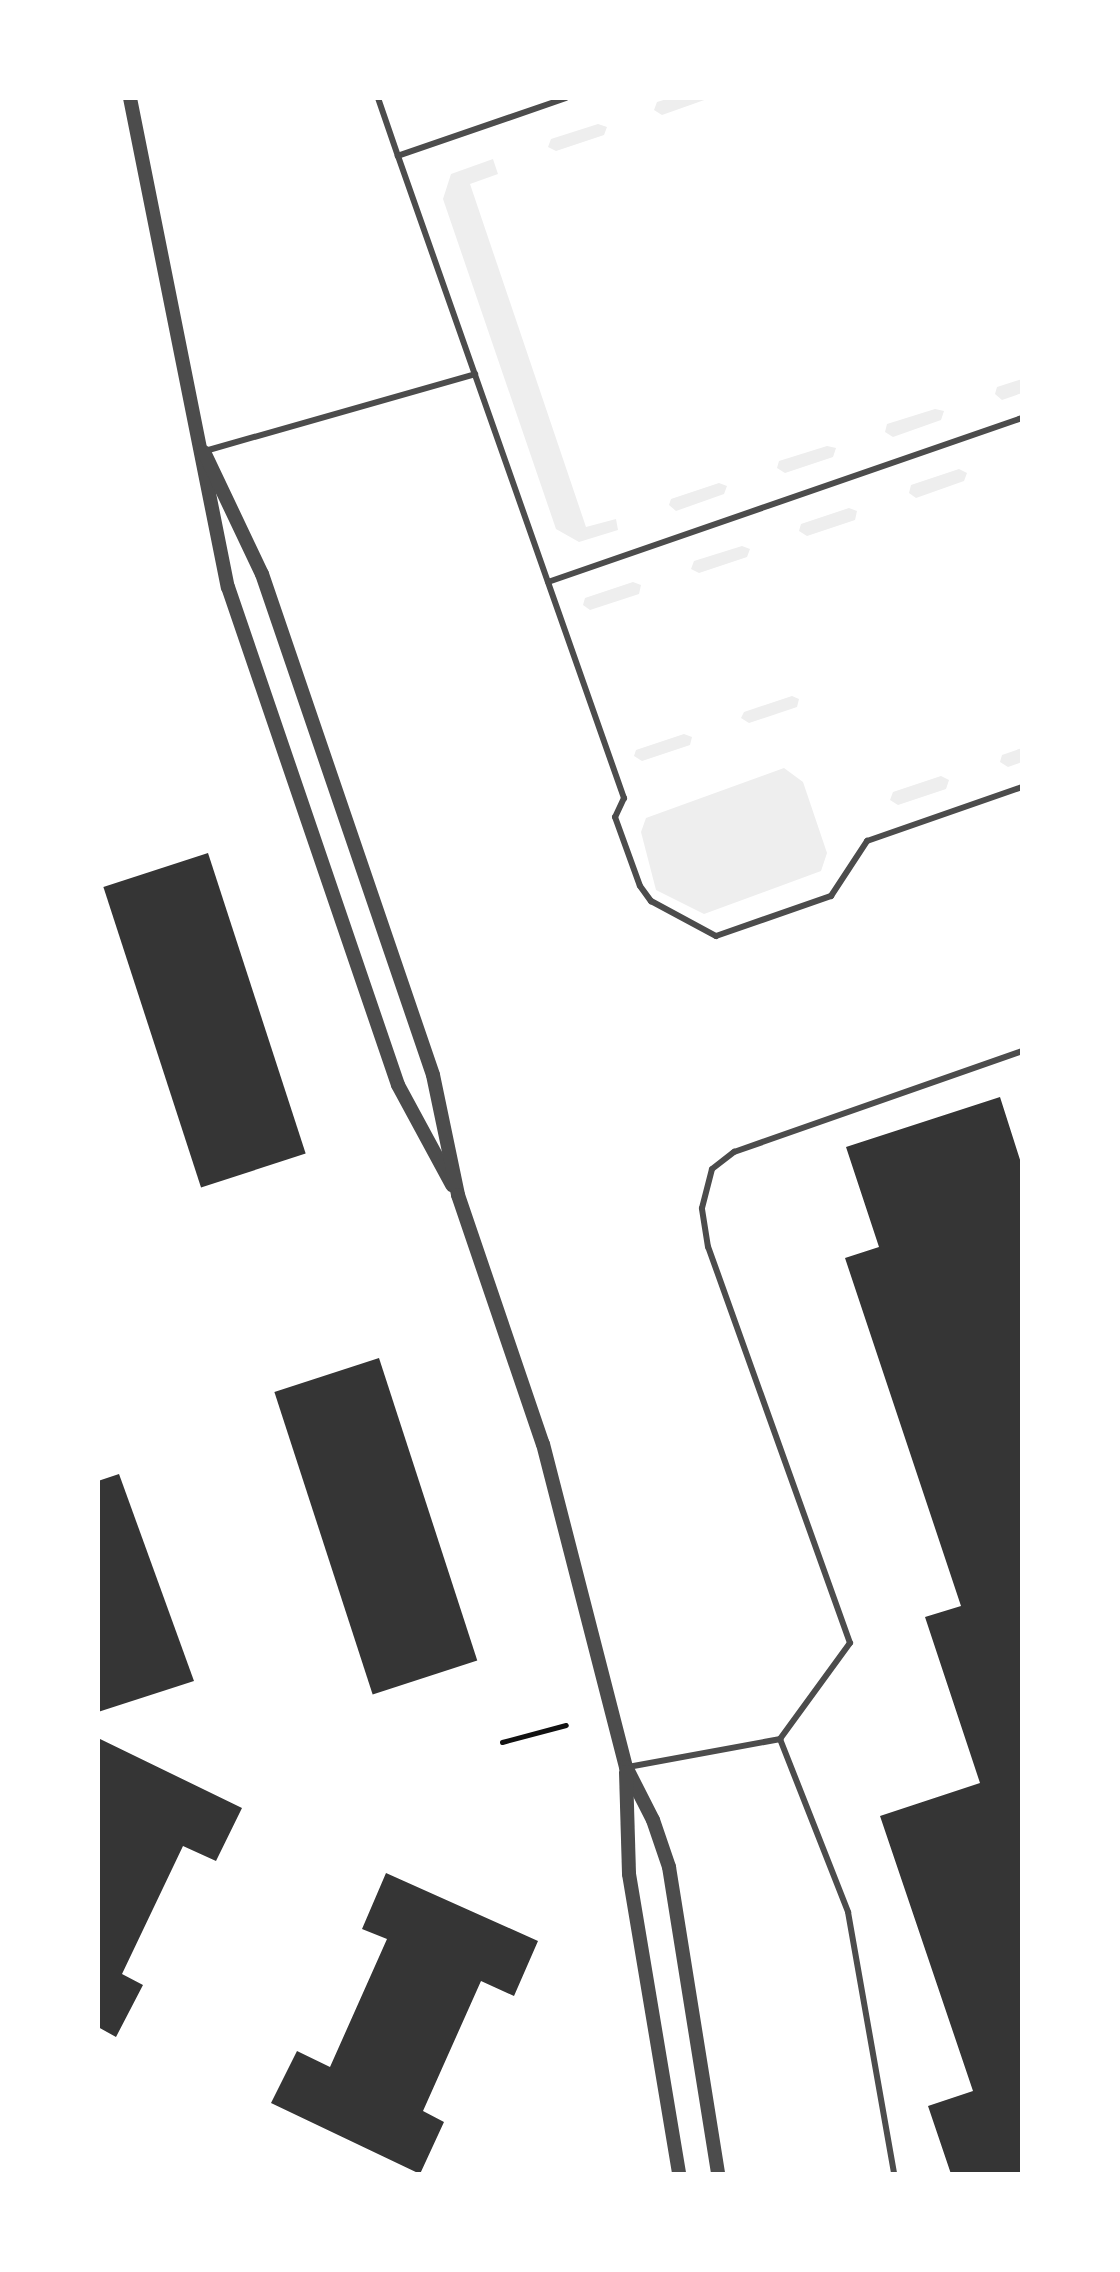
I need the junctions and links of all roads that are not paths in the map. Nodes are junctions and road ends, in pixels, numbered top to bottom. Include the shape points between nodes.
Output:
1 (130, 98) edge
2 (378, 98) edge
3 (566, 98) edge
4 (398, 156) junction
5 (475, 374) junction
6 (1022, 418) edge
7 (204, 452) junction
8 (548, 582) junction
9 (1022, 787) edge
10 (1022, 1051) edge
11 (458, 1195) junction
12 (780, 1739) junction
13 (626, 1767) junction
14 (679, 2174) edge
15 (718, 2174) edge
16 (894, 2174) edge

1 - 7 street
2 - 4 lane
3 - 4 lane
4 - 5 lane
5 - 7 lane
5 - 8 lane
6 - 8 lane
7 - 11 street via 262,574 360,857 433,1075
7 - 11 street via 216,545 270,723 398,1085
8 - 9 lane via 624,798 615,817 640,886 651,901 697,929 716,936 831,896 867,841
10 - 12 lane via 723,1156 706,1185 702,1208 708,1247 850,1643
11 - 13 street via 543,1444
12 - 13 lane
12 - 16 lane via 848,1912
13 - 14 street via 629,1874
13 - 15 street via 669,1867

